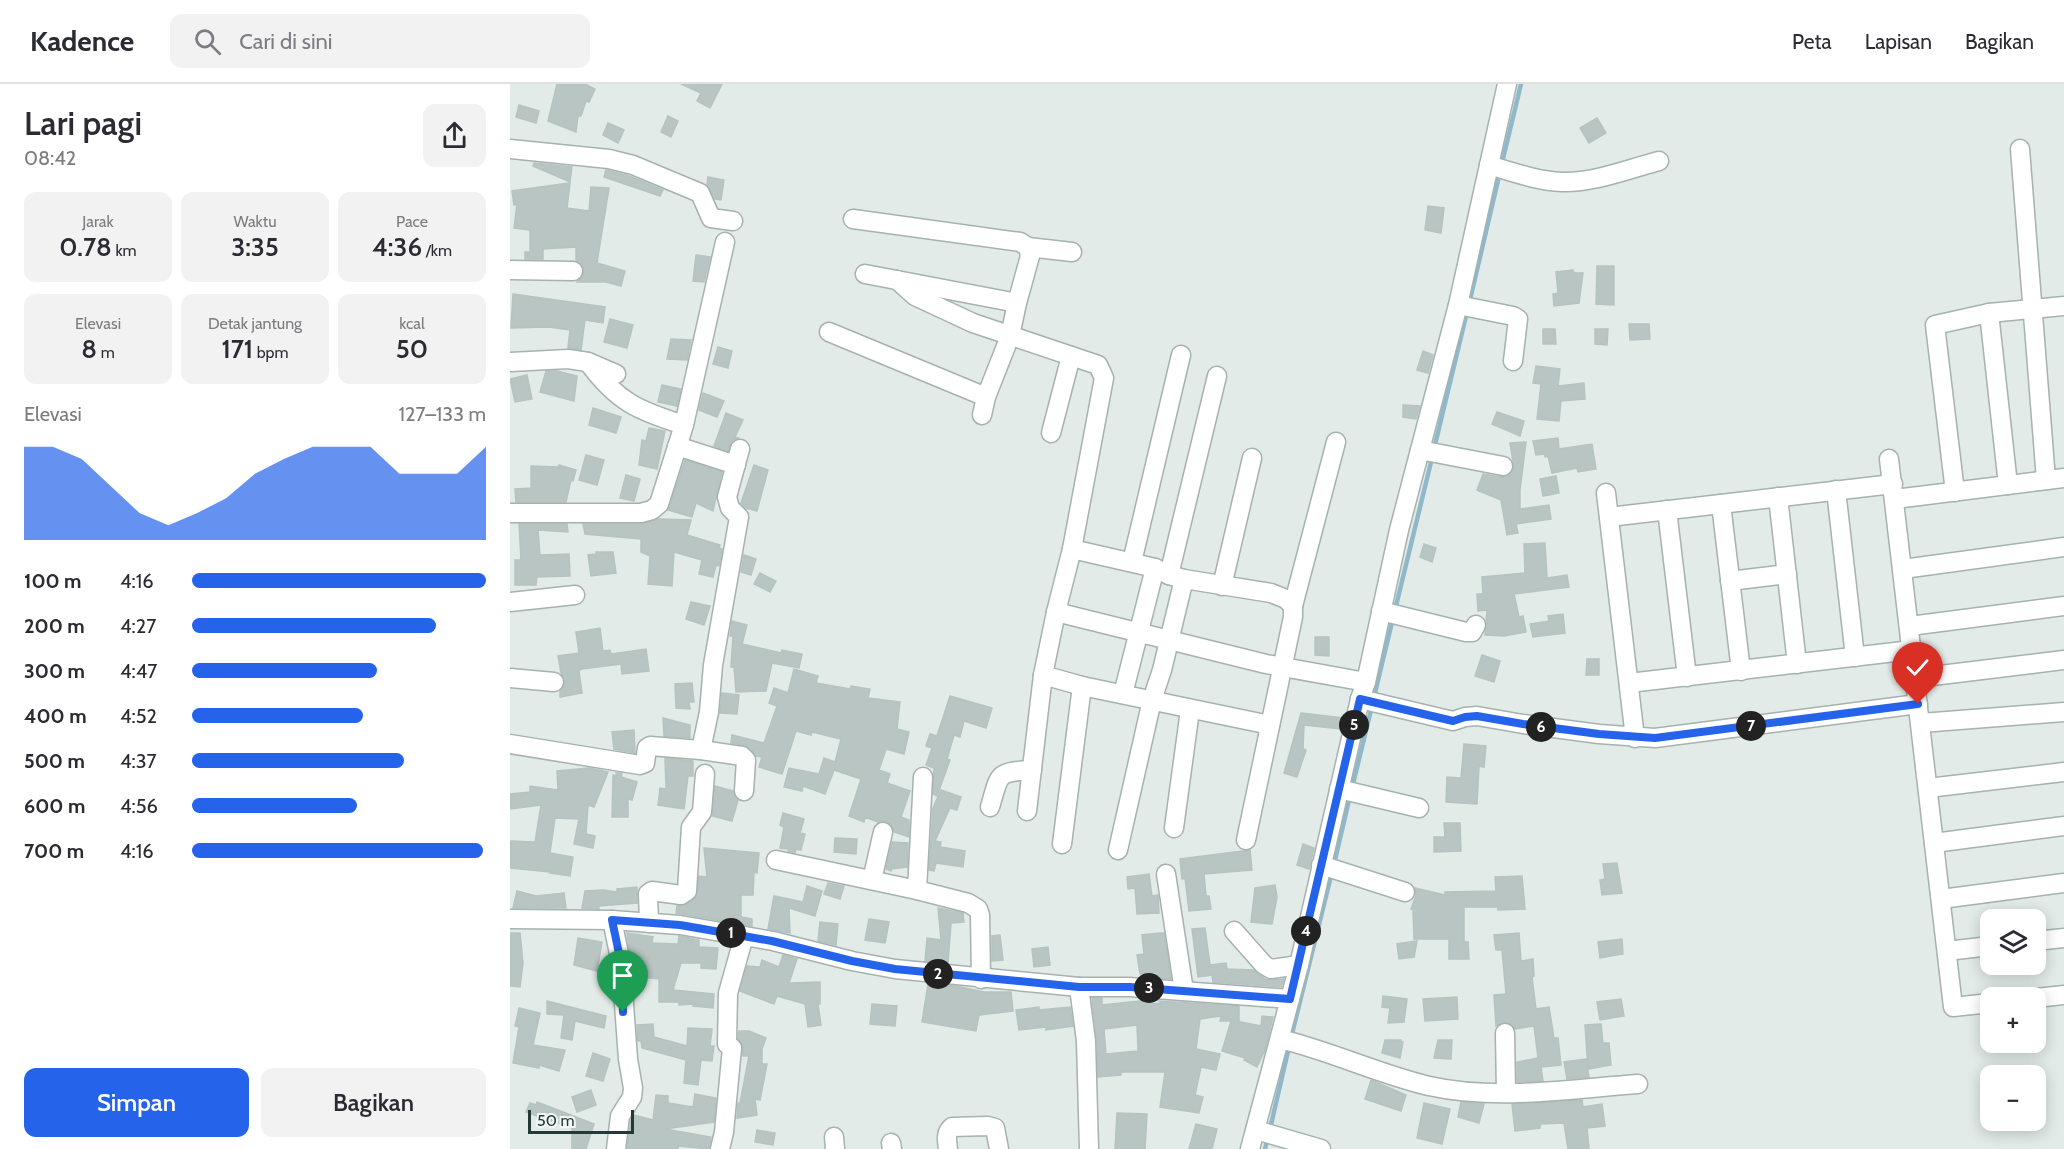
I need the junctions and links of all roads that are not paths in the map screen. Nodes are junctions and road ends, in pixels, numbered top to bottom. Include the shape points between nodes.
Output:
1 (1507, 84) edge
2 (510, 149) edge
3 (2020, 149) dead end
4 (1659, 161) dead end
5 (1493, 166) junction
6 (853, 219) dead end
7 (733, 221) dead end
8 (725, 242) dead end
9 (1028, 247) junction
10 (1072, 252) dead end
11 (510, 270) edge
12 (573, 271) dead end
13 (865, 274) dead end
14 (897, 280) junction
15 (1017, 303) junction
16 (1462, 306) junction
17 (2064, 306) edge
18 (2033, 310) junction
19 (1989, 314) junction
20 (828, 332) dead end
21 (1010, 336) junction
22 (1181, 354) dead end
23 (1071, 356) junction
24 (1514, 361) dead end
25 (510, 362) edge
26 (588, 362) junction
27 (616, 374) dead end
28 (1217, 376) dead end
29 (986, 397) junction
30 (982, 415) dead end
31 (684, 426) junction
32 (1051, 433) dead end
33 (1336, 442) dead end
34 (677, 446) junction
35 (1429, 451) junction
36 (1252, 458) dead end
37 (1889, 459) dead end
38 (1503, 466) dead end
39 (2055, 479) edge
40 (2008, 485) junction
41 (1836, 490) junction
42 (1894, 491) junction
43 (1954, 492) junction
44 (1606, 493) dead end
45 (1778, 497) junction
46 (1721, 504) junction
47 (1667, 510) junction
48 (510, 513) edge
49 (1609, 517) junction
50 (2064, 548) edge
51 (1072, 549) junction
52 (1132, 562) junction
53 (1903, 569) junction
54 (1169, 574) junction
55 (1787, 574) junction
56 (1730, 581) junction
57 (1222, 586) junction
58 (576, 595) dead end
59 (510, 602) edge
60 (1293, 606) junction
61 (2064, 606) edge
62 (1056, 612) junction
63 (1392, 614) junction
64 (1476, 625) dead end
65 (1910, 626) junction
66 (1139, 634) junction
67 (1169, 642) junction
68 (1912, 650) junction
69 (1855, 657) junction
70 (2064, 660) edge
71 (1797, 664) junction
72 (1282, 667) junction
73 (1741, 670) junction
74 (1043, 675) junction
75 (1687, 677) junction
76 (510, 678) edge
77 (1916, 678) junction
78 (554, 682) dead end
79 (1629, 683) junction
80 (1082, 686) junction
81 (1123, 694) junction
82 (1364, 694) junction
83 (1152, 700) junction
84 (1918, 704) junction
85 (1190, 710) junction
86 (2064, 712) edge
87 (1921, 723) junction
88 (1270, 725) junction
89 (1635, 738) junction
90 (510, 744) edge
91 (701, 750) junction
92 (1032, 770) junction
93 (2064, 772) edge
94 (705, 774) dead end
95 (923, 777) dead end
96 (1928, 788) junction
97 (744, 791) dead end
98 (1350, 792) junction
99 (990, 807) dead end
100 (1419, 808) dead end
101 (1027, 811) dead end
102 (2064, 826) edge
103 (1174, 828) dead end
104 (883, 832) dead end
105 (1246, 840) dead end
106 (1934, 843) junction
107 (1062, 844) dead end
108 (1118, 850) dead end
109 (776, 860) dead end
110 (1331, 868) junction
111 (1166, 874) dead end
112 (872, 880) junction
113 (2064, 883) edge
114 (917, 890) junction
115 (1405, 892) dead end
116 (1941, 899) junction
117 (510, 919) edge
118 (612, 920) junction
119 (649, 923) junction
120 (1234, 931) dead end
121 (744, 936) junction
122 (2064, 938) edge
123 (2046, 940) edge
124 (1980, 947) edge
125 (1947, 951) junction
126 (1299, 965) junction
127 (981, 979) junction
128 (1079, 987) junction
129 (1184, 991) junction
130 (2064, 995) edge
131 (2046, 997) edge
132 (1290, 999) junction
133 (1980, 1004) edge
134 (1505, 1033) dead end
135 (1290, 1042) junction
136 (1638, 1084) dead end
137 (1506, 1093) junction
138 (1259, 1132) junction
139 (616, 1149) edge
140 (720, 1149) edge
141 (948, 1149) edge
142 (999, 1149) edge
143 (1089, 1149) edge
144 (1250, 1149) edge
145 (1321, 1149) edge

1 - 5 street
2 - 7 street via 633,165 700,193 711,218
3 - 18 street
4 - 5 street via 1562,182
5 - 16 street
6 - 9 street via 1020,242
8 - 31 street
9 - 10 street
9 - 15 street via 1030,256
11 - 12 street
13 - 14 street
14 - 15 street
14 - 21 street via 915,296
15 - 21 street
16 - 24 street via 1518,319
16 - 35 street
17 - 18 street
18 - 19 street
18 - 39 street
19 - 40 street
19 - 43 street via 1935,325
20 - 29 street
21 - 23 street
21 - 29 street
22 - 52 street
23 - 32 street
23 - 51 street via 1098,365 1104,378
25 - 26 street
26 - 27 street
26 - 31 street via 620,398
28 - 54 street
29 - 30 street
31 - 34 street
33 - 60 street
34 - 48 street via 659,504 652,510
34 - 91 street via 738,457 727,497 739,524
35 - 38 street
35 - 63 street via 1399,530
36 - 57 street
37 - 42 street
39 - 40 street
40 - 43 street
41 - 42 street
41 - 45 street
41 - 69 street
42 - 43 street
42 - 53 street
44 - 49 street
45 - 46 street
45 - 55 street
46 - 47 street
46 - 56 street
47 - 49 street
47 - 75 street
49 - 79 street
50 - 53 street
51 - 52 street
51 - 62 street
52 - 54 street
53 - 65 street
54 - 57 street
54 - 66 street via 1148,592
54 - 67 street
55 - 56 street
55 - 71 street
56 - 73 street
57 - 60 street via 1271,592
58 - 59 street
60 - 72 street
61 - 65 street
62 - 66 street
62 - 74 street
63 - 64 street via 1466,632 1472,632
63 - 82 street
65 - 68 street
66 - 67 street
66 - 81 street
67 - 72 street
67 - 83 street
68 - 69 street
68 - 77 street
69 - 71 street
70 - 77 street
71 - 73 street
72 - 82 street
72 - 88 street
73 - 75 street
74 - 80 street
74 - 92 street
75 - 79 street
76 - 78 street
77 - 84 street
79 - 89 street
80 - 81 street
80 - 107 street
81 - 83 street
82 - 89 street via 1392,708 1453,721 1477,716
82 - 98 street
83 - 85 street
83 - 108 street
84 - 87 street
84 - 89 street
85 - 88 street
85 - 103 street
86 - 87 street
87 - 96 street
88 - 105 street
90 - 91 street via 640,765 645,763 650,746
91 - 97 street via 744,757
92 - 99 street via 1002,773
92 - 101 street
93 - 96 street
94 - 119 street via 703,807 691,827 687,891 681,895 652,891 648,894
95 - 114 street
96 - 106 street
98 - 100 street
98 - 110 street
102 - 106 street
104 - 112 street
106 - 116 street
109 - 112 street
110 - 115 street
110 - 126 street
111 - 129 street
112 - 114 street
113 - 116 street
114 - 127 street via 978,909
116 - 125 street
117 - 118 street
118 - 119 street
118 - 139 street via 621,963 633,1088 620,1116
119 - 121 street
120 - 126 street via 1271,969
121 - 127 street via 895,969
121 - 140 street via 728,993 727,1044 732,1048
122 - 123 street
124 - 125 street
125 - 133 street via 1953,1007
126 - 132 street
127 - 128 street
128 - 129 street
128 - 143 street via 1086,1041
129 - 132 street
130 - 131 street
132 - 135 street
134 - 137 street
135 - 137 street via 1429,1086
135 - 138 street
136 - 137 street
138 - 144 street
138 - 145 street
141 - 142 street via 948,1131 952,1128 988,1126 995,1128

